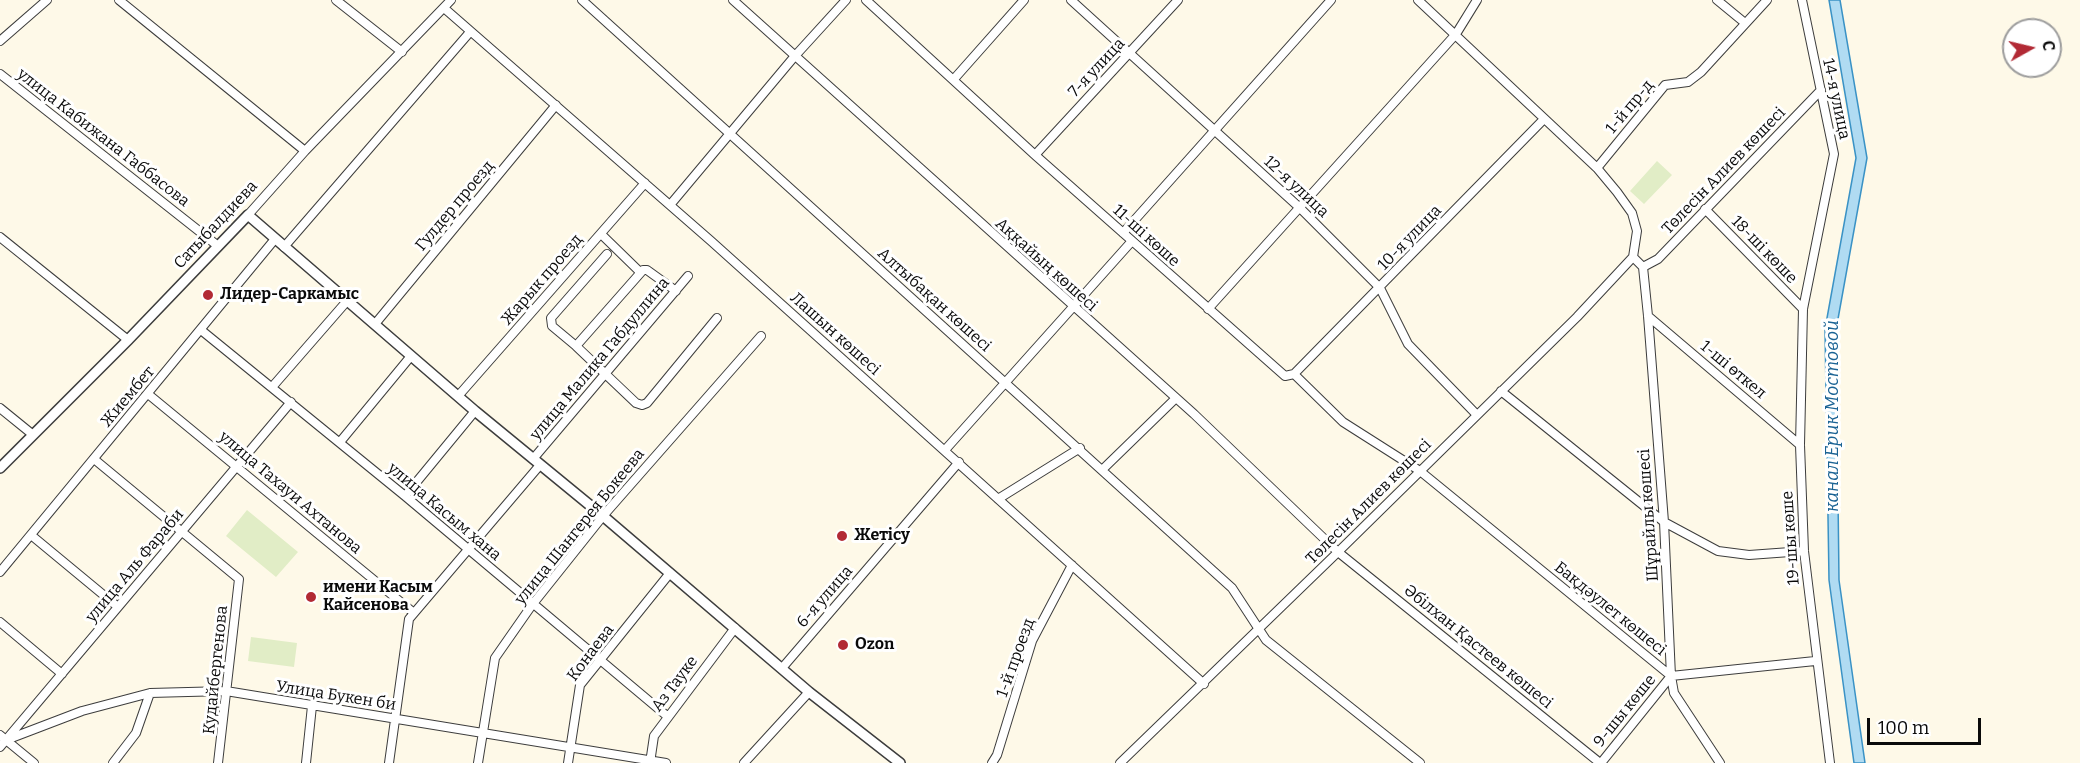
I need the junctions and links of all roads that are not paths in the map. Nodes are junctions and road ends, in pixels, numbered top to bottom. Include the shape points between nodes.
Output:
1 (47, 0) edge
2 (119, 0) edge
3 (336, 0) edge
4 (451, 0) edge
5 (582, 0) edge
6 (733, 0) edge
7 (846, 0) edge
8 (1024, 0) edge
9 (1071, 0) edge
10 (1178, 0) edge
11 (1331, 0) edge
12 (1418, 0) edge
13 (1477, 0) edge
14 (1717, 0) edge
15 (1767, 0) edge
16 (1802, 0) edge
17 (868, 1) edge
18 (444, 8) junction
19 (1745, 23) junction
20 (470, 32) junction
21 (1456, 34) junction
22 (0, 41) edge
23 (402, 52) junction
24 (1129, 53) junction
25 (794, 57) junction
26 (0, 74) edge
27 (954, 79) junction
28 (1821, 90) junction
29 (556, 105) junction
30 (1544, 119) junction
31 (1215, 131) junction
32 (730, 134) junction
33 (305, 152) junction
34 (1035, 155) junction
35 (1597, 168) junction
36 (645, 183) junction
37 (670, 205) junction
38 (1300, 208) junction
39 (1705, 209) junction
40 (248, 215) junction
41 (1123, 233) junction
42 (601, 234) junction
43 (0, 237) edge
44 (276, 239) junction
45 (1132, 241) junction
46 (218, 246) junction
47 (284, 247) junction
48 (607, 254) dead end
49 (1633, 257) junction
50 (1643, 267) junction
51 (640, 272) junction
52 (688, 276) dead end
53 (1380, 288) junction
54 (676, 291) junction
55 (347, 301) junction
56 (1072, 307) junction
57 (1208, 309) junction
58 (1803, 309) junction
59 (1648, 316) junction
60 (717, 318) dead end
61 (375, 324) junction
62 (201, 330) junction
63 (761, 336) dead end
64 (128, 340) junction
65 (576, 346) junction
66 (411, 356) junction
67 (605, 374) junction
68 (1294, 374) junction
69 (1004, 381) junction
70 (273, 386) junction
71 (1501, 391) junction
72 (148, 394) junction
73 (459, 395) junction
74 (1175, 399) junction
75 (291, 402) junction
76 (0, 408) edge
77 (475, 411) junction
78 (1477, 415) junction
79 (32, 434) junction
80 (340, 442) junction
81 (1800, 445) junction
82 (1080, 448) junction
83 (945, 450) junction
84 (94, 459) junction
85 (537, 462) junction
86 (959, 462) junction
87 (238, 465) junction
88 (0, 468) edge
89 (1103, 469) junction
90 (1420, 471) junction
91 (405, 496) junction
92 (998, 499) junction
93 (603, 516) junction
94 (1664, 522) junction
95 (183, 531) junction
96 (31, 535) junction
97 (469, 549) junction
98 (1804, 551) junction
99 (1338, 552) junction
100 (1072, 565) junction
101 (0, 572) edge
102 (670, 573) junction
103 (532, 605) junction
104 (118, 607) junction
105 (414, 613) junction
106 (0, 622) edge
107 (735, 628) junction
108 (1259, 628) junction
109 (602, 660) junction
110 (1815, 661) junction
111 (783, 667) junction
112 (62, 674) junction
113 (1671, 676) junction
114 (1204, 684) junction
115 (226, 691) junction
116 (809, 692) junction
117 (150, 693) junction
118 (312, 706) junction
119 (667, 716) junction
120 (394, 719) junction
121 (482, 733) junction
122 (3, 737) edge
123 (0, 747) edge
124 (571, 747) junction
125 (650, 762) edge
126 (34, 763) edge
127 (113, 763) edge
128 (218, 763) edge
129 (306, 763) edge
130 (389, 763) edge
131 (478, 763) edge
132 (568, 763) edge
133 (666, 763) edge
134 (744, 763) edge
135 (900, 763) edge
136 (992, 763) edge
137 (1120, 763) edge
138 (1420, 763) edge
139 (1601, 763) edge
140 (1720, 763) edge
141 (1830, 763) edge

1 - 22 street
2 - 33 street
3 - 23 street
4 - 18 street, Сатыбалдиева
5 - 32 street, Алтыбақан көшесі
6 - 25 street, Аққайың көшесі
7 - 25 street
8 - 27 street
9 - 24 street, 12-я улица
10 - 24 street, 7-я улица
11 - 31 street
12 - 21 street
13 - 21 street
14 - 19 street
15 - 19 street, 1-й пр-д
16 - 28 street, 14-я улица
17 - 27 street, 11-ші көше
18 - 20 street, Лашын көшесі
18 - 23 street, Сатыбалдиева
19 - 35 street, 1-й пр-д via 1701,72 1688,82 1665,85
20 - 29 street, Лашын көшесі
20 - 47 street
21 - 30 street
21 - 38 street
23 - 33 street, Сатыбалдиева
24 - 31 street, 12-я улица
24 - 34 street, 7-я улица
25 - 32 street
25 - 56 street, Аққайың көшесі
26 - 46 street, улица Кабижана Габбасова
27 - 34 street, 11-ші көше
28 - 39 street, Төлесін Алиев көшесі
28 - 58 street, 14-я улица via 1834,154
29 - 36 street, Лашын көшесі
29 - 61 street, Гулдер проезд
30 - 35 street
30 - 53 street, 10-я улица
31 - 38 street, 12-я улица
31 - 41 street
32 - 37 street
32 - 69 street, Алтыбақан көшесі
33 - 40 street, Сатыбалдиева
34 - 41 street, 11-ші көше
35 - 49 street via 1632,213 1637,231
36 - 37 street, Лашын көшесі
36 - 42 street, Жарык проезд
37 - 83 street, Лашын көшесі
38 - 53 street, 12-я улица
38 - 57 street
39 - 50 street, Төлесін Алиев көшесі via 1658,259
39 - 58 street, 18-ші көше
40 - 44 street
40 - 46 street, Сатыбалдиева
41 - 45 street, 11-ші көше
42 - 51 street
42 - 73 street, Жарык проезд
43 - 64 street
44 - 47 street
44 - 62 street, Жиембет
45 - 56 street
45 - 57 street, 11-ші көше
46 - 64 street, Сатыбалдиева
47 - 55 street
48 - 65 street via 551,318 552,326
49 - 50 street
49 - 71 street, Төлесін Алиев көшесі
50 - 59 street, Шұрайлы көшесі
51 - 54 street via 647,270
51 - 65 street
52 - 54 street, улица Малика Габдуллина
53 - 68 street, 10-я улица
53 - 78 street, 12-я улица via 1408,344
54 - 67 street, улица Малика Габдуллина
55 - 61 street
55 - 70 street
56 - 69 street
56 - 74 street, Аққайың көшесі
57 - 68 street, 11-ші көше via 1285,376
58 - 81 street, 19-шы көше
59 - 81 street, 1-шi өткел
59 - 94 street, Шұрайлы көшесі
60 - 67 street via 647,403 636,403
61 - 66 street
62 - 70 street, улица Касым хана
62 - 72 street, Жиембет
63 - 93 street, улица Шангерея Бокеева
64 - 79 street, Сатыбалдиева
65 - 67 street
66 - 73 street
66 - 80 street
67 - 85 street, улица Малика Габдуллина
68 - 90 street, 11-ші көше via 1343,422
69 - 82 street, Алтыбақан көшесі
69 - 83 street
70 - 75 street, улица Касым хана
71 - 78 street, Төлесін Алиев көшесі
71 - 94 street
72 - 84 street, Жиембет
72 - 87 street, улица Тахауи Ахтанова
73 - 77 street
74 - 89 street
74 - 99 street, Аққайың көшесі
75 - 80 street, улица Касым хана
75 - 87 street, улица Аль Фараби
76 - 79 street
77 - 85 street
77 - 91 street
78 - 90 street, Төлесін Алиев көшесі
79 - 88 street, Сатыбалдиева
80 - 91 street, улица Касым хана
81 - 98 street, 19-шы көше
82 - 89 street, Алтыбақан көшесі
82 - 92 street
83 - 86 street, Лашын көшесі
84 - 95 street
84 - 96 street, Жиембет
85 - 93 street
85 - 97 street, улица Малика Габдуллина
86 - 92 street, Лашын көшесі
86 - 111 street, 6-я улица
87 - 95 street, улица Аль Фараби
87 - 105 street, улица Тахауи Ахтанова
89 - 108 street, Алтыбақан көшесі via 1233,588
90 - 99 street, Төлесін Алиев көшесі
90 - 113 street, Бақдәулет көшесi
91 - 97 street, улица Касым хана
92 - 100 street, Лашын көшесі
93 - 102 street
93 - 103 street, улица Шангерея Бокеева
94 - 98 street via 1718,551 1749,555
94 - 113 street, Шұрайлы көшесі
95 - 104 street, улица Аль Фараби
95 - 115 street, Кудайбергенова via 239,579
96 - 101 street, Жиембет
96 - 104 street
97 - 103 street, улица Касым хана
97 - 105 street, улица Малика Габдуллина
98 - 110 street, 19-шы көше
99 - 108 street, Төлесін Алиев көшесі
99 - 139 street, Әбілхан Қастеев көшесi
100 - 114 street, Лашын көшесі
100 - 136 street, 1-й проезд via 1032,641
102 - 107 street
102 - 109 street, Конаева
103 - 109 street, улица Касым хана
103 - 121 street, улица Шангерея Бокеева via 493,662
104 - 112 street, улица Аль Фараби
105 - 120 street, улица Малика Габдуллина via 408,622
106 - 112 street
107 - 111 street
107 - 119 street, Аз Тауке
108 - 114 street, Төлесін Алиев көшесі
108 - 138 street, Алтыбақан көшесі via 1266,640
109 - 119 street, улица Касым хана
109 - 124 street, Конаева via 578,689
110 - 113 street, Бақдәулет көшесi
110 - 141 street, 19-шы көше
111 - 116 street
112 - 122 street, улица Аль Фараби
113 - 139 street, 9-шы көше
113 - 140 street, Шұрайлы көшесі via 1674,693
114 - 137 street, Төлесін Алиев көшесі
115 - 117 street, Улица Букен би
115 - 118 street, Улица Букен би
115 - 128 street, Кудайбергенова
116 - 134 street
116 - 135 street
117 - 122 street, Улица Букен би
117 - 127 street via 136,733
118 - 120 street, Улица Букен би
118 - 129 street
119 - 125 street, Аз Тауке via 654,736
120 - 121 street, Улица Букен би
120 - 130 street, улица Малика Габдуллина
121 - 124 street, Улица Букен би
121 - 131 street, улица Шангерея Бокеева
122 - 123 street, улица Аль Фараби
122 - 126 street
124 - 125 street, Улица Букен би
124 - 132 street, Конаева
125 - 133 street, Улица Букен би

